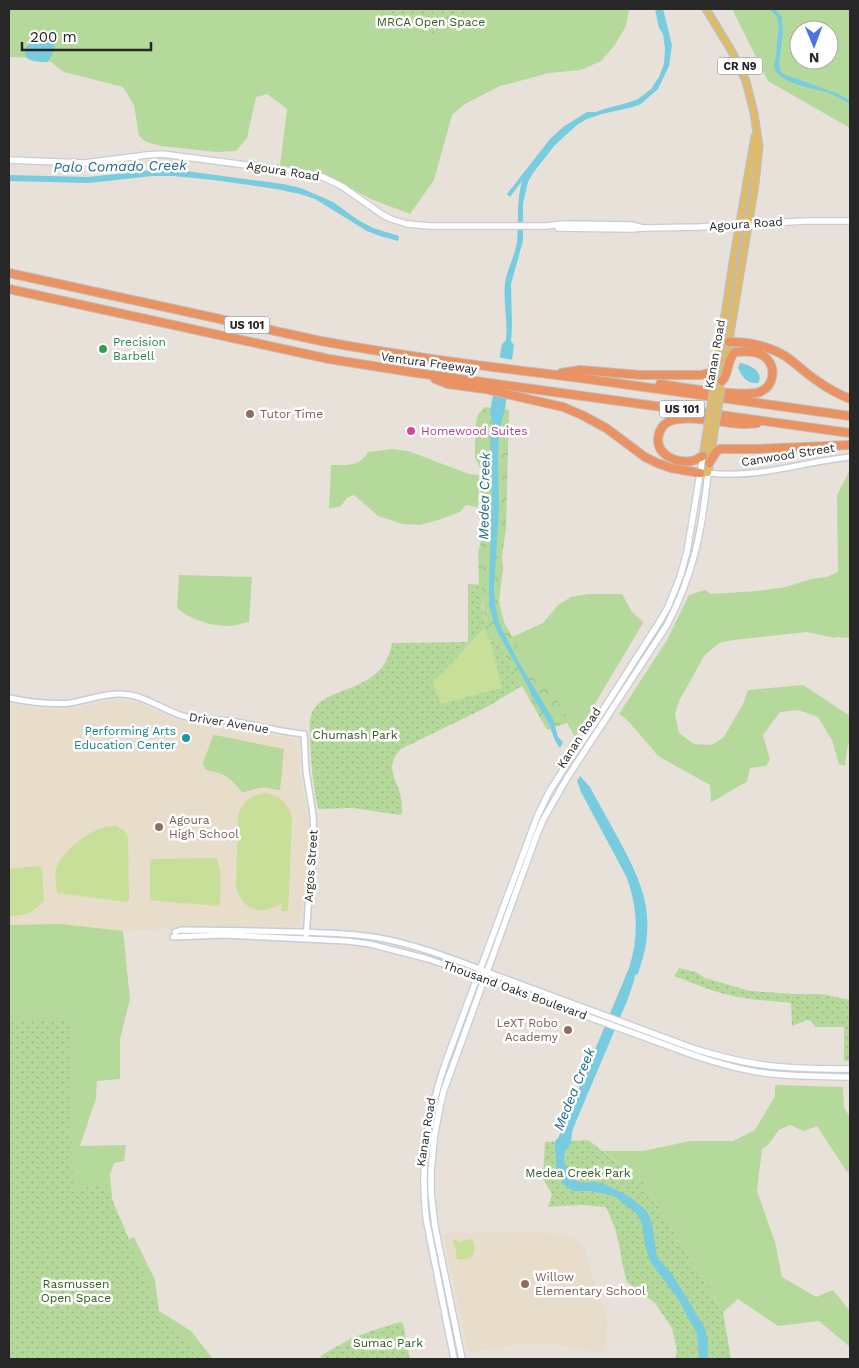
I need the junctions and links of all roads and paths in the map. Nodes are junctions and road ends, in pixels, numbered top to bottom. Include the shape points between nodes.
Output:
1 (706, 9) edge
2 (756, 130) junction
3 (9, 160) edge
4 (850, 222) edge
5 (748, 224) junction
6 (740, 225) junction
7 (9, 273) edge
8 (9, 289) edge
9 (725, 342) junction
10 (718, 360) junction
11 (550, 374) junction
12 (602, 381) junction
13 (719, 385) junction
14 (485, 386) junction
15 (850, 399) edge
16 (850, 416) edge
17 (772, 422) junction
18 (712, 425) junction
19 (850, 433) edge
20 (850, 445) edge
21 (703, 456) junction
22 (850, 457) edge
23 (709, 464) junction
24 (704, 473) junction
25 (9, 698) edge
26 (304, 734) joint
27 (306, 932) junction
28 (306, 940) junction
29 (480, 969) junction
30 (487, 972) junction
31 (478, 976) junction
32 (484, 979) junction
33 (850, 1069) edge
34 (850, 1077) edge
35 (454, 1359) edge
36 (462, 1359) edge

1 - 2 main road, Kanan Road / CR N9 via 746,81
2 - 5 main road, Kanan Road / CR N9 via 758,160
2 - 6 main road, Kanan Road / CR N9
3 - 6 main road, Agoura Road via 85,163 162,154 299,172 323,177 383,215 407,224 621,229
4 - 5 main road, Agoura Road via 805,220
5 - 6 main road, Agoura Road
5 - 9 main road, Kanan Road / CR N9
6 - 9 main road, Kanan Road / CR N9
7 - 11 highway, Ventura Freeway / US 101 via 321,341
8 - 14 highway, Ventura Freeway / US 101 via 329,359
9 - 10 main road, Kanan Road / CR N9
9 - 13 main road, Kanan Road / CR N9
9 - 15 highway via 776,351 816,380
10 - 11 highway via 712,372 701,375 640,375 580,370
10 - 13 main road, Kanan Road / CR N9
11 - 12 highway, Ventura Freeway / US 101
12 - 13 highway via 634,381 750,394 768,386 772,369 766,357 735,352 730,358 726,377
12 - 16 highway, Ventura Freeway / US 101
13 - 18 main road, Kanan Road / CR N9, bridge
14 - 17 highway, Ventura Freeway / US 101 via 513,386
14 - 24 highway via 573,411 606,428 657,464
17 - 19 highway, Ventura Freeway / US 101
17 - 21 highway via 743,424 676,419 663,425 658,442 660,450 667,456 693,461
18 - 21 main road, Kanan Road / CR N9
18 - 23 main road, Kanan Road / CR N9
20 - 23 highway via 720,449
21 - 24 main road, Kanan Road
22 - 24 street, Canwood Street via 758,474
23 - 24 main road, Kanan Road / CR N9
24 - 29 main road, Kanan Road via 687,552 674,593 660,621 549,792 528,836
24 - 30 main road, Kanan Road via 702,522 697,548 678,604 543,820
25 - 26 street, Driver Avenue via 51,704 128,694 188,717
26 - 27 street, Argos Street via 314,835
27 - 28 street, Argos Street
27 - 28 street, Thousand Oaks Boulevard via 181,930 174,934
27 - 29 street, Thousand Oaks Boulevard via 379,938 428,950
28 - 31 street, Thousand Oaks Boulevard via 370,944
29 - 30 main road, Thousand Oaks Boulevard
29 - 31 main road, Kanan Road
30 - 32 main road, Kanan Road
30 - 33 main road, Thousand Oaks Boulevard via 695,1049 743,1062
31 - 32 main road, Thousand Oaks Boulevard
31 - 35 main road, Kanan Road via 434,1097 423,1166 426,1218
32 - 34 main road, Thousand Oaks Boulevard via 693,1055 739,1068 792,1076
32 - 36 main road, Kanan Road via 444,1090 431,1171 435,1227

